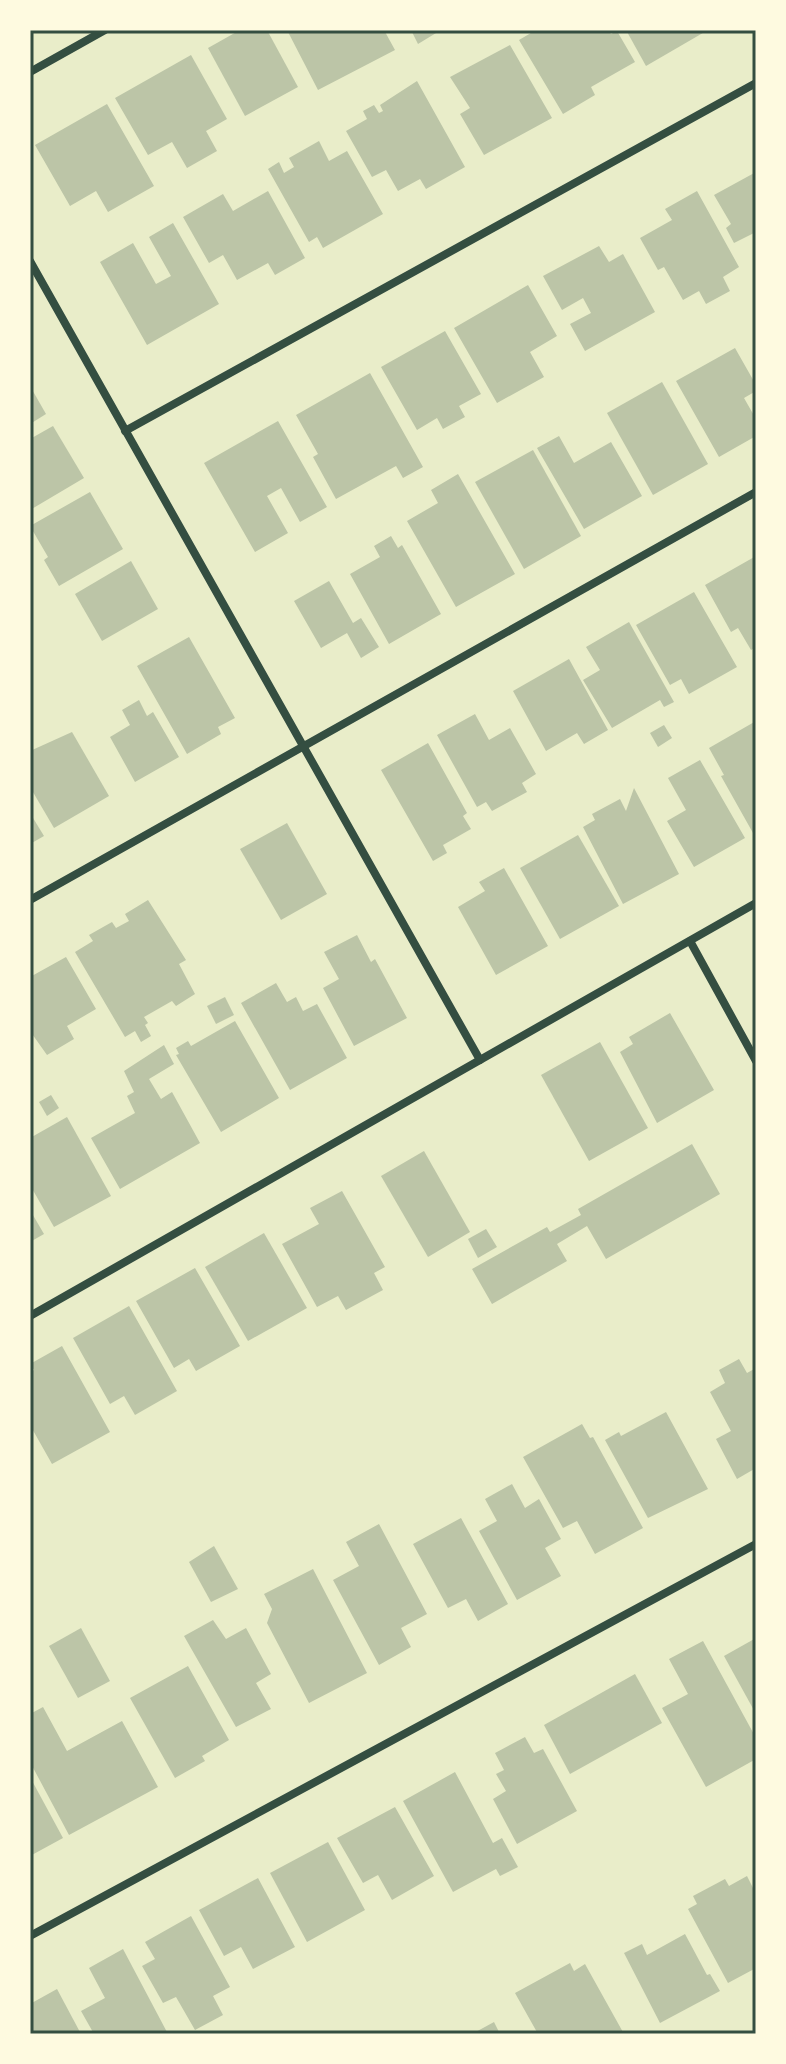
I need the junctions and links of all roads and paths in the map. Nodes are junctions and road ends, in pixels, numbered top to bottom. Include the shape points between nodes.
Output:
1 (105, 30) edge
2 (30, 72) edge
3 (756, 83) edge
4 (30, 261) edge
5 (125, 431) junction
6 (756, 492) edge
7 (303, 747) junction
8 (30, 900) edge
9 (756, 903) edge
10 (690, 941) junction
11 (480, 1060) junction
12 (756, 1061) edge
13 (30, 1316) edge
14 (756, 1544) edge
15 (30, 1936) edge

1 - 2 street
3 - 5 street
4 - 5 street
5 - 7 street
6 - 7 street
7 - 8 street
7 - 11 street
9 - 10 street
10 - 11 street
10 - 12 street
11 - 13 street
14 - 15 street

